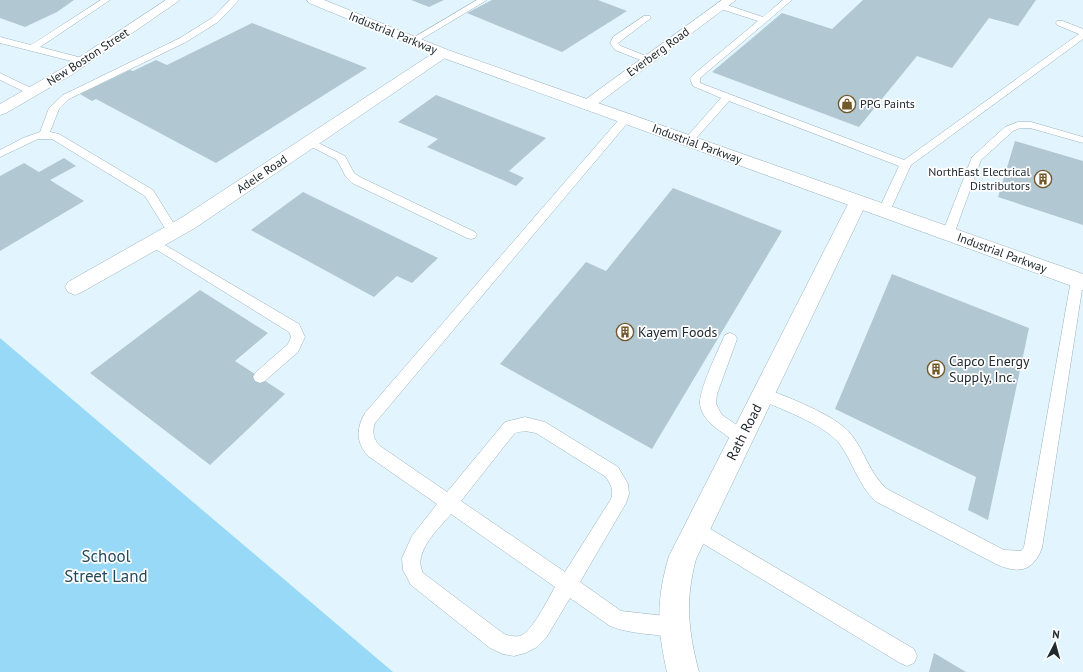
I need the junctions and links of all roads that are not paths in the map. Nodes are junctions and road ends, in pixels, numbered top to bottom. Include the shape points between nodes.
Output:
1 (106, 0) edge
2 (174, 0) edge
3 (235, 0) edge
4 (483, 0) edge
5 (788, 0) edge
6 (316, 1) edge
7 (725, 2) edge
8 (647, 18) dead end
9 (764, 20) junction
10 (1060, 23) dead end
11 (1083, 32) edge
12 (1083, 35) edge
13 (0, 40) edge
14 (412, 41) junction
15 (33, 48) junction
16 (443, 53) junction
17 (648, 60) junction
18 (83, 62) junction
19 (0, 76) edge
20 (32, 92) junction
21 (728, 97) junction
22 (587, 105) junction
23 (0, 110) edge
24 (626, 118) junction
25 (44, 135) junction
26 (1083, 140) edge
27 (688, 141) junction
28 (310, 142) junction
29 (0, 154) edge
30 (906, 164) junction
31 (858, 202) junction
32 (884, 211) junction
33 (173, 232) junction
34 (948, 234) junction
35 (471, 235) dead end
36 (153, 242) junction
37 (1080, 281) edge
38 (75, 287) dead end
39 (730, 339) dead end
40 (260, 377) dead end
41 (763, 394) junction
42 (741, 437) junction
43 (449, 503) junction
44 (695, 529) junction
45 (568, 585) junction
46 (674, 627) junction
47 (907, 656) dead end
48 (683, 672) edge

1 - 15 lane
2 - 18 street, New Boston Street
3 - 25 lane via 215,20 183,40 66,97 54,108
4 - 14 lane
5 - 9 lane
6 - 14 street, Industrial Parkway
7 - 9 lane
7 - 17 street, Everberg Road
8 - 17 lane via 614,43 618,48
9 - 21 lane via 695,77 695,82 700,86
10 - 11 lane
12 - 30 lane
13 - 15 lane
14 - 16 street, Industrial Parkway
15 - 18 lane
16 - 22 street, Industrial Parkway
16 - 28 street, Adele Road
17 - 22 street, Everberg Road
18 - 20 street, New Boston Street
19 - 20 lane
20 - 23 street, New Boston Street
21 - 27 lane
21 - 30 lane
22 - 24 street, Industrial Parkway
24 - 27 street, Industrial Parkway
24 - 43 lane via 368,421 366,441 372,449
25 - 29 lane via 34,137
25 - 33 lane via 55,136 149,193
26 - 34 lane via 1030,125 1018,125 1009,129 976,158
27 - 31 street, Industrial Parkway
28 - 33 street, Adele Road
28 - 35 lane via 341,158 353,178
30 - 32 lane
31 - 32 street, Industrial Parkway
31 - 41 street, Rath Road
32 - 34 street, Industrial Parkway
33 - 36 street, Adele Road
34 - 37 street, Industrial Parkway
36 - 38 street, Adele Road
36 - 40 lane via 294,328 298,337 293,348
37 - 41 lane via 1033,548 1025,560 1002,558 881,494 868,483 847,442 837,431
39 - 42 lane via 709,394 708,404 717,420
41 - 42 street, Rath Road
42 - 44 street, Rath Road
43 - 45 lane
43 - 45 lane via 415,548 412,570 421,583 497,641 514,647 531,641
43 - 45 lane via 504,434 511,427 520,424 539,427 608,468 616,475 620,484 620,499
44 - 46 street, Rath Road via 677,577 672,613
44 - 47 lane
45 - 46 lane via 617,619
46 - 48 street, Rath Road

